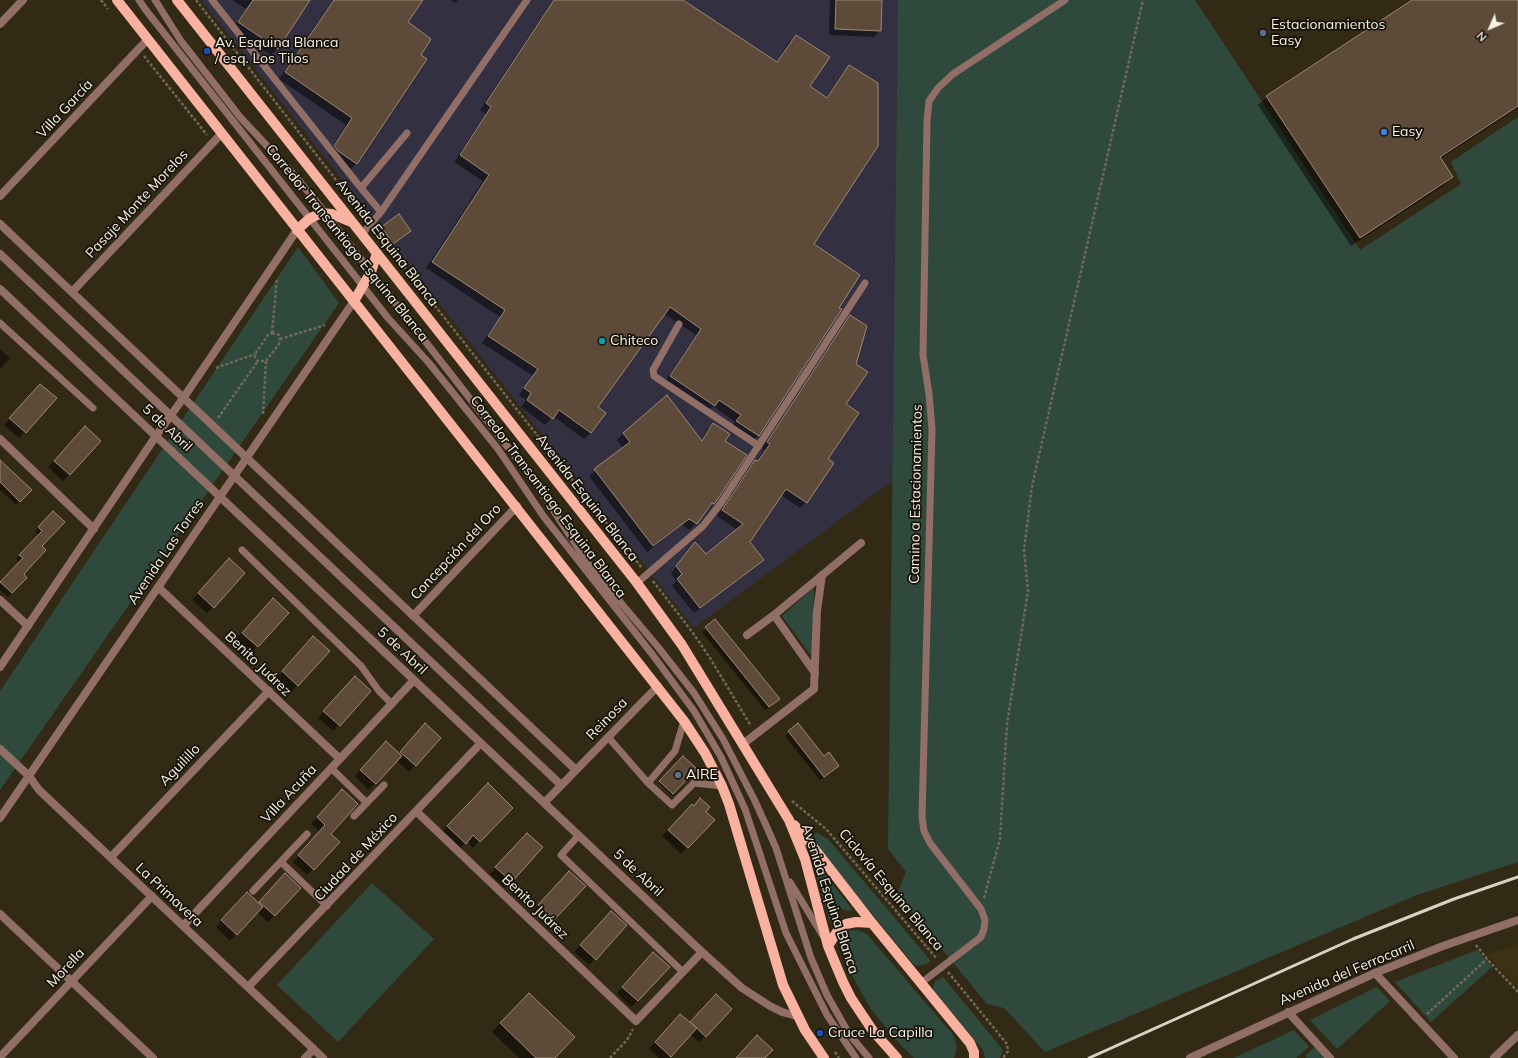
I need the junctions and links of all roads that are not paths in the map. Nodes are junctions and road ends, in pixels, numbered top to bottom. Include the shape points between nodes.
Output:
1 (23, 0) edge
2 (117, 0) edge
3 (139, 0) edge
4 (156, 0) edge
5 (177, 0) edge
6 (212, 0) edge
7 (526, 0) edge
8 (1065, 0) edge
9 (0, 24) edge
10 (148, 39) junction
11 (222, 133) junction
12 (407, 133) dead end
13 (361, 188) junction
14 (0, 196) edge
15 (381, 212) junction
16 (324, 213) junction
17 (309, 219) junction
18 (0, 224) edge
19 (354, 224) junction
20 (298, 230) junction
21 (362, 234) junction
22 (377, 253) junction
23 (0, 254) edge
24 (371, 272) junction
25 (865, 283) dead end
26 (363, 286) junction
27 (0, 289) edge
28 (72, 292) junction
29 (354, 301) junction
30 (0, 323) edge
31 (679, 324) dead end
32 (184, 397) junction
33 (93, 408) dead end
34 (171, 415) junction
35 (156, 436) junction
36 (0, 440) edge
37 (758, 446) junction
38 (247, 457) junction
39 (235, 475) junction
40 (220, 497) junction
41 (517, 506) junction
42 (94, 529) junction
43 (861, 543) dead end
44 (242, 550) dead end
45 (822, 575) junction
46 (637, 584) junction
47 (158, 587) junction
48 (0, 600) edge
49 (774, 615) junction
50 (414, 616) junction
51 (28, 626) junction
52 (747, 635) dead end
53 (0, 667) edge
54 (816, 673) junction
55 (414, 680) junction
56 (658, 686) junction
57 (269, 691) junction
58 (392, 704) junction
59 (684, 721) junction
60 (608, 737) junction
61 (481, 743) junction
62 (744, 744) junction
63 (0, 749) edge
64 (340, 759) junction
65 (331, 768) junction
66 (576, 770) junction
67 (29, 776) junction
68 (648, 782) junction
69 (384, 785) dead end
70 (561, 785) junction
71 (722, 786) junction
72 (367, 802) junction
73 (544, 803) junction
74 (416, 812) junction
75 (354, 816) dead end
76 (0, 818) edge
77 (789, 820) junction
78 (307, 834) dead end
79 (579, 835) junction
80 (111, 857) junction
81 (281, 862) junction
82 (783, 870) junction
83 (253, 891) dead end
84 (152, 896) junction
85 (327, 906) junction
86 (0, 914) edge
87 (1518, 920) edge
88 (872, 923) junction
89 (183, 926) junction
90 (828, 946) junction
91 (702, 952) junction
92 (683, 972) junction
93 (1375, 974) junction
94 (71, 982) junction
95 (921, 983) junction
96 (248, 987) junction
97 (1288, 1012) junction
98 (797, 1016) junction
99 (1518, 1035) edge
100 (314, 1049) junction
101 (147, 1056) edge
102 (0, 1057) edge
103 (305, 1058) edge
104 (323, 1058) edge
105 (824, 1058) edge
106 (856, 1058) edge
107 (869, 1058) edge
108 (897, 1058) edge
109 (974, 1058) edge
110 (1190, 1058) edge
111 (1330, 1058) edge
112 (1454, 1058) edge
113 (1494, 1058) edge

1 - 9 street
2 - 10 main road
3 - 17 lane, Corredor Transantiago Esquina Blanca
4 - 16 lane, Corredor Transantiago Esquina Blanca via 181,41 240,117 294,175
5 - 19 main road, Avenida Esquina Blanca
6 - 13 lane
7 - 15 lane
8 - 95 lane, Camino a Estacionamientos via 953,74 929,101 923,356 932,429 922,817 924,831 930,843 981,909 985,920 981,938
10 - 11 main road
10 - 14 street, Villa García
11 - 20 main road
11 - 28 street, Pasaje Monte Morelos
12 - 13 lane
13 - 15 lane
15 - 21 lane
16 - 17 main road
16 - 19 main road via 339,216
16 - 24 lane, Corredor Transantiago Esquina Blanca
17 - 20 main road
17 - 26 lane, Corredor Transantiago Esquina Blanca
18 - 28 street
19 - 21 main road, Avenida Esquina Blanca
20 - 29 main road
20 - 32 street
21 - 22 main road, Avenida Esquina Blanca
22 - 24 main road
22 - 46 main road, Avenida Esquina Blanca
23 - 34 street
24 - 26 main road
24 - 82 lane, Corredor Transantiago Esquina Blanca via 535,482 589,565 694,693 723,739 754,799
25 - 37 lane
26 - 29 main road
26 - 106 lane, Corredor Transantiago Esquina Blanca via 447,384 498,449 548,522 661,665 705,728 745,809 786,933 827,1015
27 - 35 street, 5 de Abril
28 - 32 street
29 - 38 street, Avenida Las Torres
29 - 41 main road
30 - 33 lane
31 - 37 lane via 653,370 654,376
32 - 34 street
32 - 38 street
34 - 35 street
34 - 39 street
35 - 40 street, 5 de Abril
35 - 42 street
36 - 42 street
37 - 46 lane via 703,526
38 - 39 street, Avenida Las Torres
38 - 50 street
39 - 40 street, Avenida Las Torres
39 - 70 street
40 - 47 street, Avenida Las Torres
40 - 55 street, 5 de Abril
41 - 50 street, Concepción del Oro
41 - 56 main road
42 - 51 street
43 - 45 street
44 - 58 lane via 361,666
45 - 49 street
45 - 54 street via 817,611
46 - 62 main road, Avenida Esquina Blanca via 682,645
47 - 57 street, Benito Juárez
47 - 67 street, Avenida Las Torres
48 - 51 street
49 - 52 street
49 - 54 street
50 - 66 street
51 - 53 street
54 - 62 street via 814,689
55 - 58 street, Villa Acuña
55 - 61 street, 5 de Abril
56 - 59 main road
56 - 60 street, Reinosa
57 - 64 street, Benito Juárez
57 - 80 street, Aguilillo
58 - 64 street, Villa Acuña
59 - 68 lane via 675,751
59 - 71 main road
60 - 66 street, Reinosa
60 - 68 lane
61 - 73 street, 5 de Abril
61 - 74 street, Ciudad de México
62 - 77 main road, Avenida Esquina Blanca
63 - 67 street, La Primavera
64 - 65 street, Villa Acuña
65 - 72 lane
65 - 89 street, Villa Acuña
66 - 70 street, Reinosa
67 - 76 street, Avenida Las Torres
67 - 80 street, La Primavera via 39,790
68 - 71 lane via 672,805 694,783
69 - 72 lane
70 - 73 street, Reinosa
71 - 98 main road via 741,840 777,970
72 - 75 lane
73 - 79 street, 5 de Abril
74 - 85 street, Ciudad de México
74 - 92 street, Benito Juárez via 636,1021
77 - 88 main road
77 - 90 main road, Avenida Esquina Blanca via 807,865
78 - 81 lane
79 - 91 street, 5 de Abril
79 - 92 lane via 561,855
80 - 84 street, La Primavera
81 - 83 lane
81 - 85 lane
82 - 90 lane
82 - 107 lane, Corredor Transantiago Esquina Blanca via 811,958 827,995 849,1034
84 - 89 street, La Primavera
84 - 94 street, Morella
85 - 96 street, Ciudad de México
86 - 94 street
87 - 93 street, Avenida del Ferrocarril
88 - 90 main road via 846,924
88 - 95 main road
89 - 96 street, La Primavera
90 - 108 main road, Avenida Esquina Blanca via 851,998
91 - 92 street
91 - 98 street, 5 de Abril via 747,991 782,1012
93 - 97 street, Avenida del Ferrocarril
93 - 112 street
94 - 101 street
94 - 102 street, Morella
95 - 109 main road via 970,1043
96 - 100 street, La Primavera
97 - 110 street, Avenida del Ferrocarril
97 - 111 street
98 - 105 main road
99 - 113 street
100 - 103 street
100 - 104 street, La Primavera

